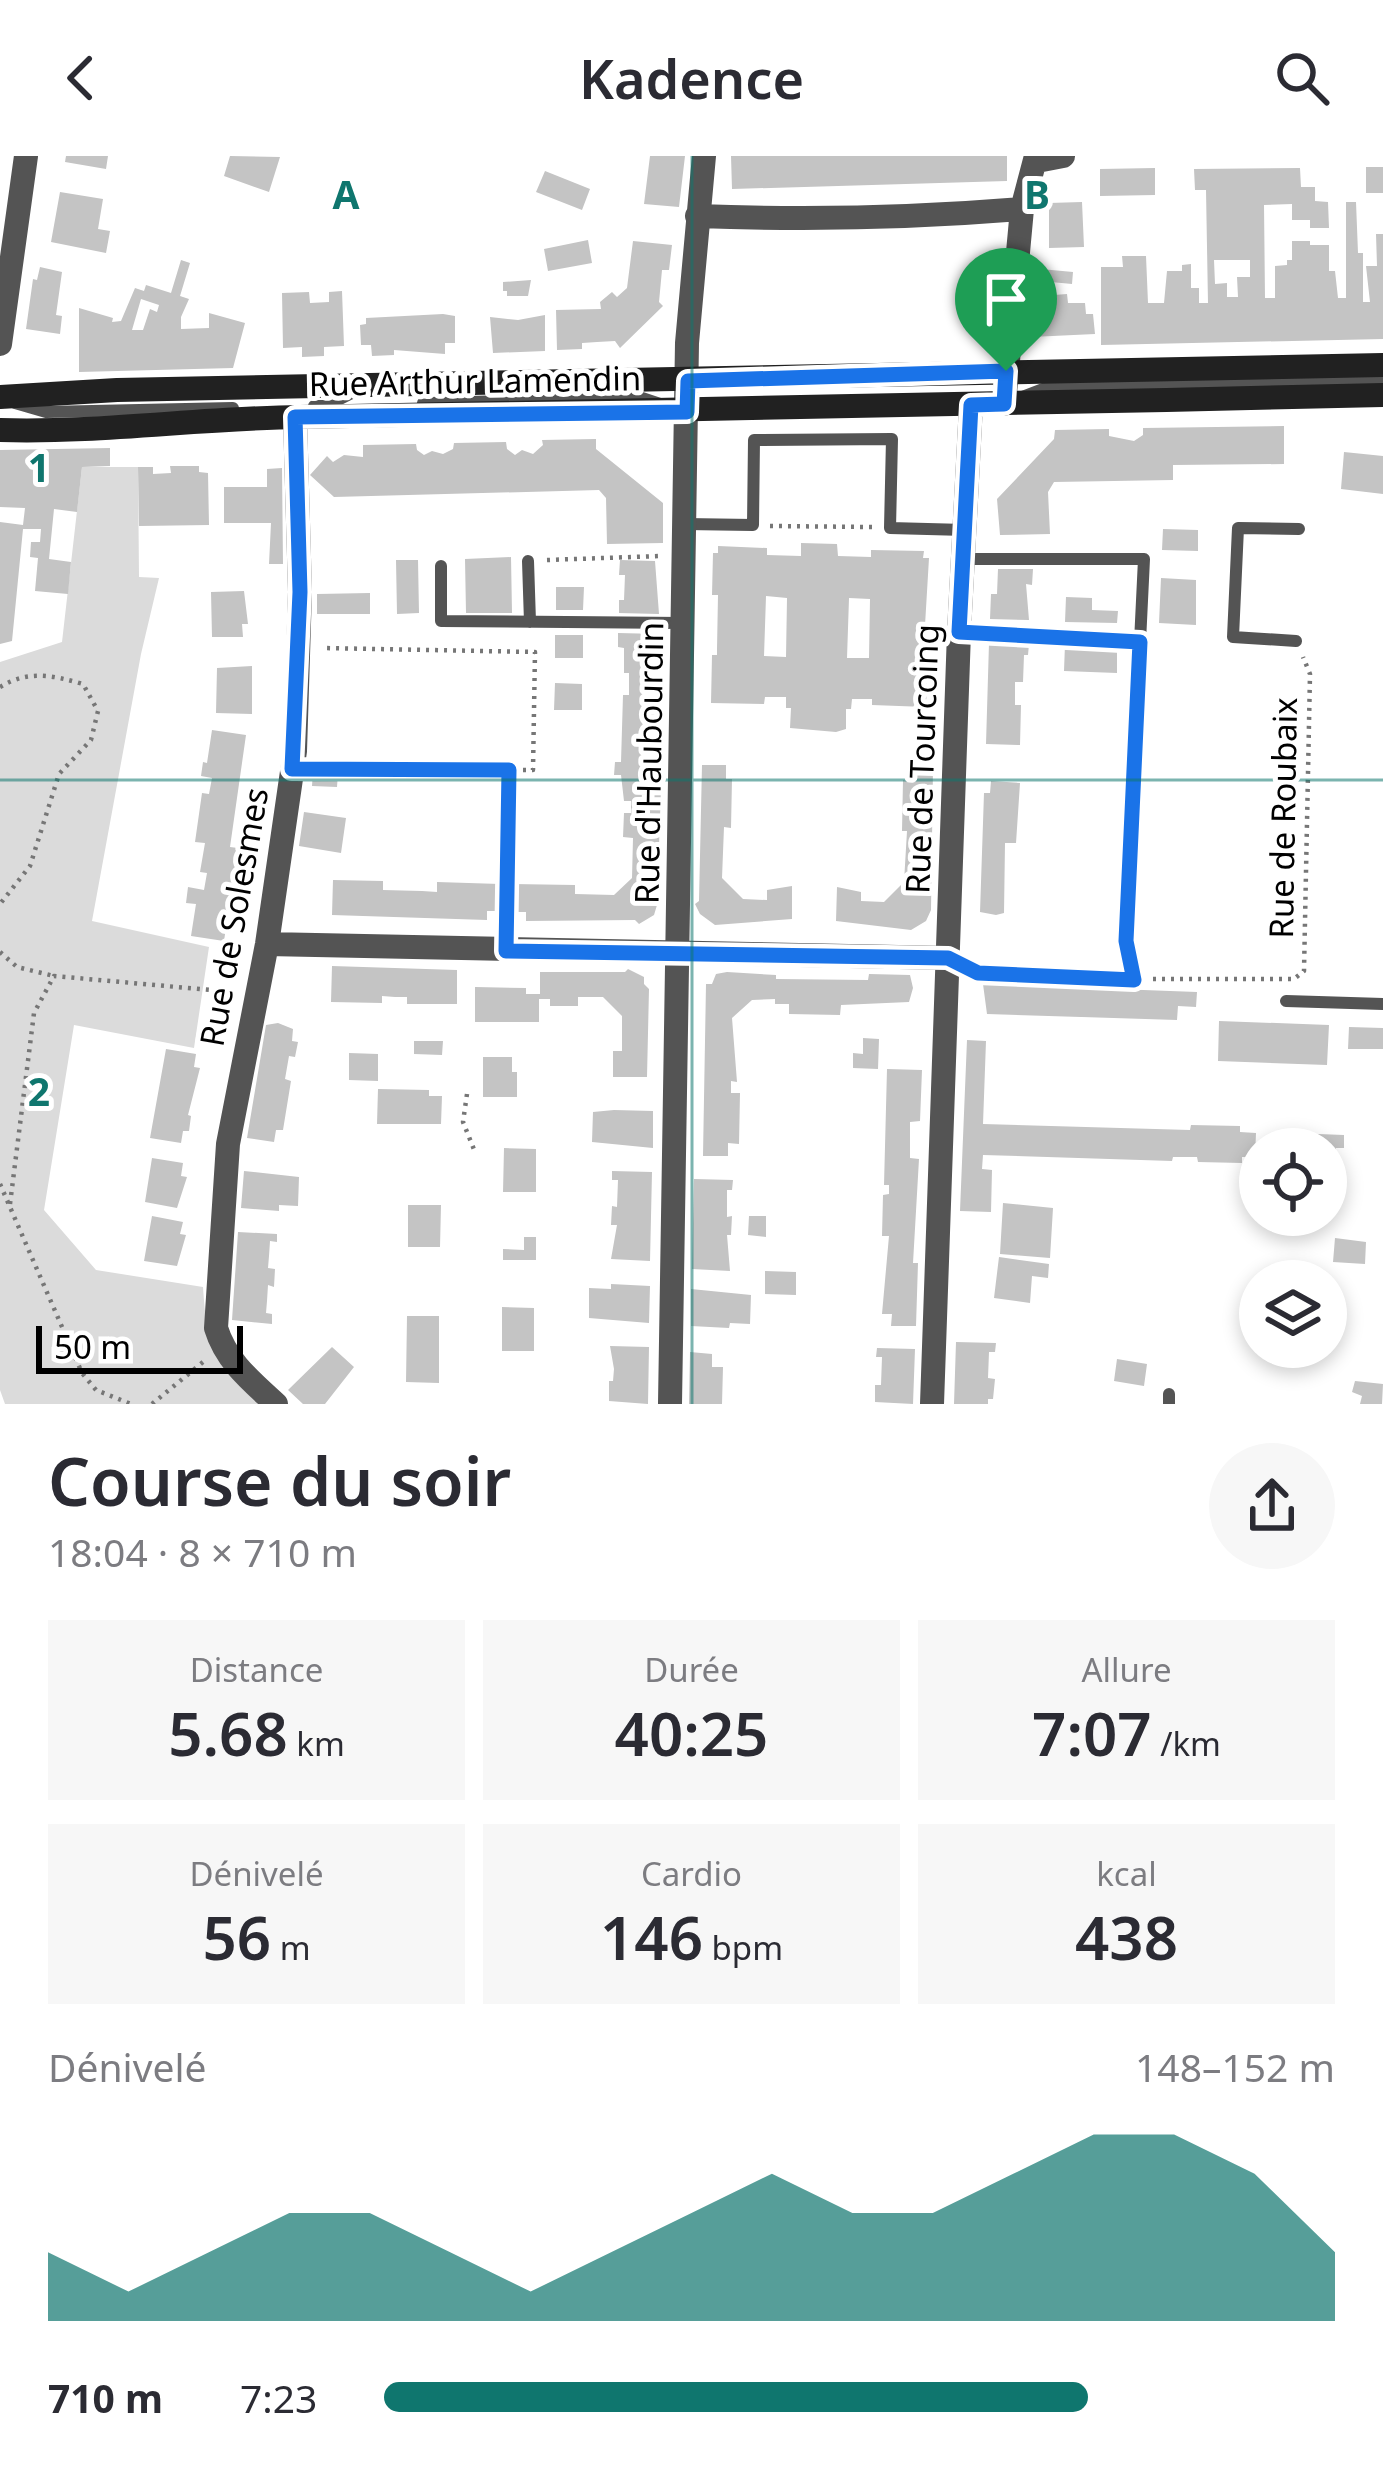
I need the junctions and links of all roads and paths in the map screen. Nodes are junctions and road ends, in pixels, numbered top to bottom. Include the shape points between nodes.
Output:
1 (26, 156) edge
2 (704, 156) edge
3 (1045, 158) edge
4 (1022, 209) junction
5 (697, 215) junction
6 (0, 344) edge
7 (1383, 365) edge
8 (1006, 371) junction
9 (1383, 380) edge
10 (688, 381) junction
11 (1383, 395) edge
12 (0, 398) edge
13 (1004, 404) junction
14 (971, 405) junction
15 (687, 412) junction
16 (295, 417) junction
17 (0, 430) edge
18 (686, 524) junction
19 (753, 525) junction
20 (890, 528) junction
21 (1299, 529) dead end
22 (965, 530) junction
23 (685, 555) junction
24 (963, 559) junction
25 (528, 561) joint
26 (441, 566) dead end
27 (530, 622) junction
28 (684, 623) junction
29 (959, 632) junction
30 (1296, 641) joint
31 (1140, 642) junction
32 (298, 648) junction
33 (0, 687) edge
34 (292, 769) junction
35 (509, 770) junction
36 (0, 884) edge
37 (11, 890) junction
38 (0, 904) edge
39 (267, 944) junction
40 (506, 951) junction
41 (0, 952) edge
42 (679, 953) junction
43 (948, 958) junction
44 (54, 976) junction
45 (1134, 980) junction
46 (257, 994) junction
47 (1286, 1001) dead end
48 (1383, 1004) edge
49 (467, 1094) dead end
50 (475, 1152) dead end
51 (0, 1184) edge
52 (10, 1204) junction
53 (221, 1346) junction
54 (131, 1404) edge
55 (152, 1404) edge
56 (276, 1404) edge
57 (670, 1404) edge
58 (932, 1404) edge

1 - 6 street
2 - 5 street, Rue d'Haubourdin
3 - 4 street via 1029,170
4 - 5 street
4 - 8 street
5 - 10 street, Rue d'Haubourdin
7 - 8 main road, Rue Arthur Lamendin
8 - 10 main road, Rue Arthur Lamendin
8 - 13 street
9 - 13 lane via 1048,387
10 - 12 main road, Rue Arthur Lamendin
10 - 15 street, Rue d'Haubourdin
11 - 13 main road, Rue Arthur Lamendin
13 - 14 main road, Rue Arthur Lamendin
14 - 15 main road, Rue Arthur Lamendin
14 - 22 street, Rue de Tourcoing
15 - 16 main road, Rue Arthur Lamendin
15 - 18 street, Rue d'Haubourdin
16 - 17 main road, Rue Arthur Lamendin
16 - 32 street, Rue de Solesmes
18 - 19 lane
18 - 23 street, Rue d'Haubourdin
19 - 20 path
19 - 20 lane via 754,440 892,439
20 - 22 lane
21 - 30 lane via 1238,527 1233,637
22 - 24 street, Rue de Tourcoing
23 - 25 path
23 - 28 street, Rue d'Haubourdin
24 - 29 street, Rue de Tourcoing
24 - 31 lane via 1144,559
25 - 27 lane
26 - 27 lane via 441,621
27 - 28 lane
28 - 42 street, Rue d'Haubourdin
29 - 31 lane
29 - 43 street, Rue de Tourcoing
30 - 45 path, Rue de Roubaix via 1310,674 1304,971 1294,979
31 - 45 path via 1126,941
32 - 34 street, Rue de Solesmes
32 - 35 path via 535,652 533,770
33 - 37 path via 19,676 54,675 82,684 98,711 92,740 59,774 31,866
34 - 35 path
34 - 39 street, Rue de Solesmes
35 - 40 path
36 - 37 path
37 - 38 path
39 - 40 street
39 - 46 street, Rue de Solesmes
40 - 42 street
41 - 44 path via 17,967
42 - 43 street
42 - 57 street, Rue d'Haubourdin
43 - 45 lane via 978,973
43 - 58 street, Rue de Tourcoing
44 - 46 path
44 - 52 path via 34,1013
46 - 53 street, Rue de Solesmes via 228,1144
47 - 48 lane
49 - 50 path via 463,1122
51 - 52 path
52 - 54 path via 82,1373 96,1390
53 - 55 path
53 - 56 street

